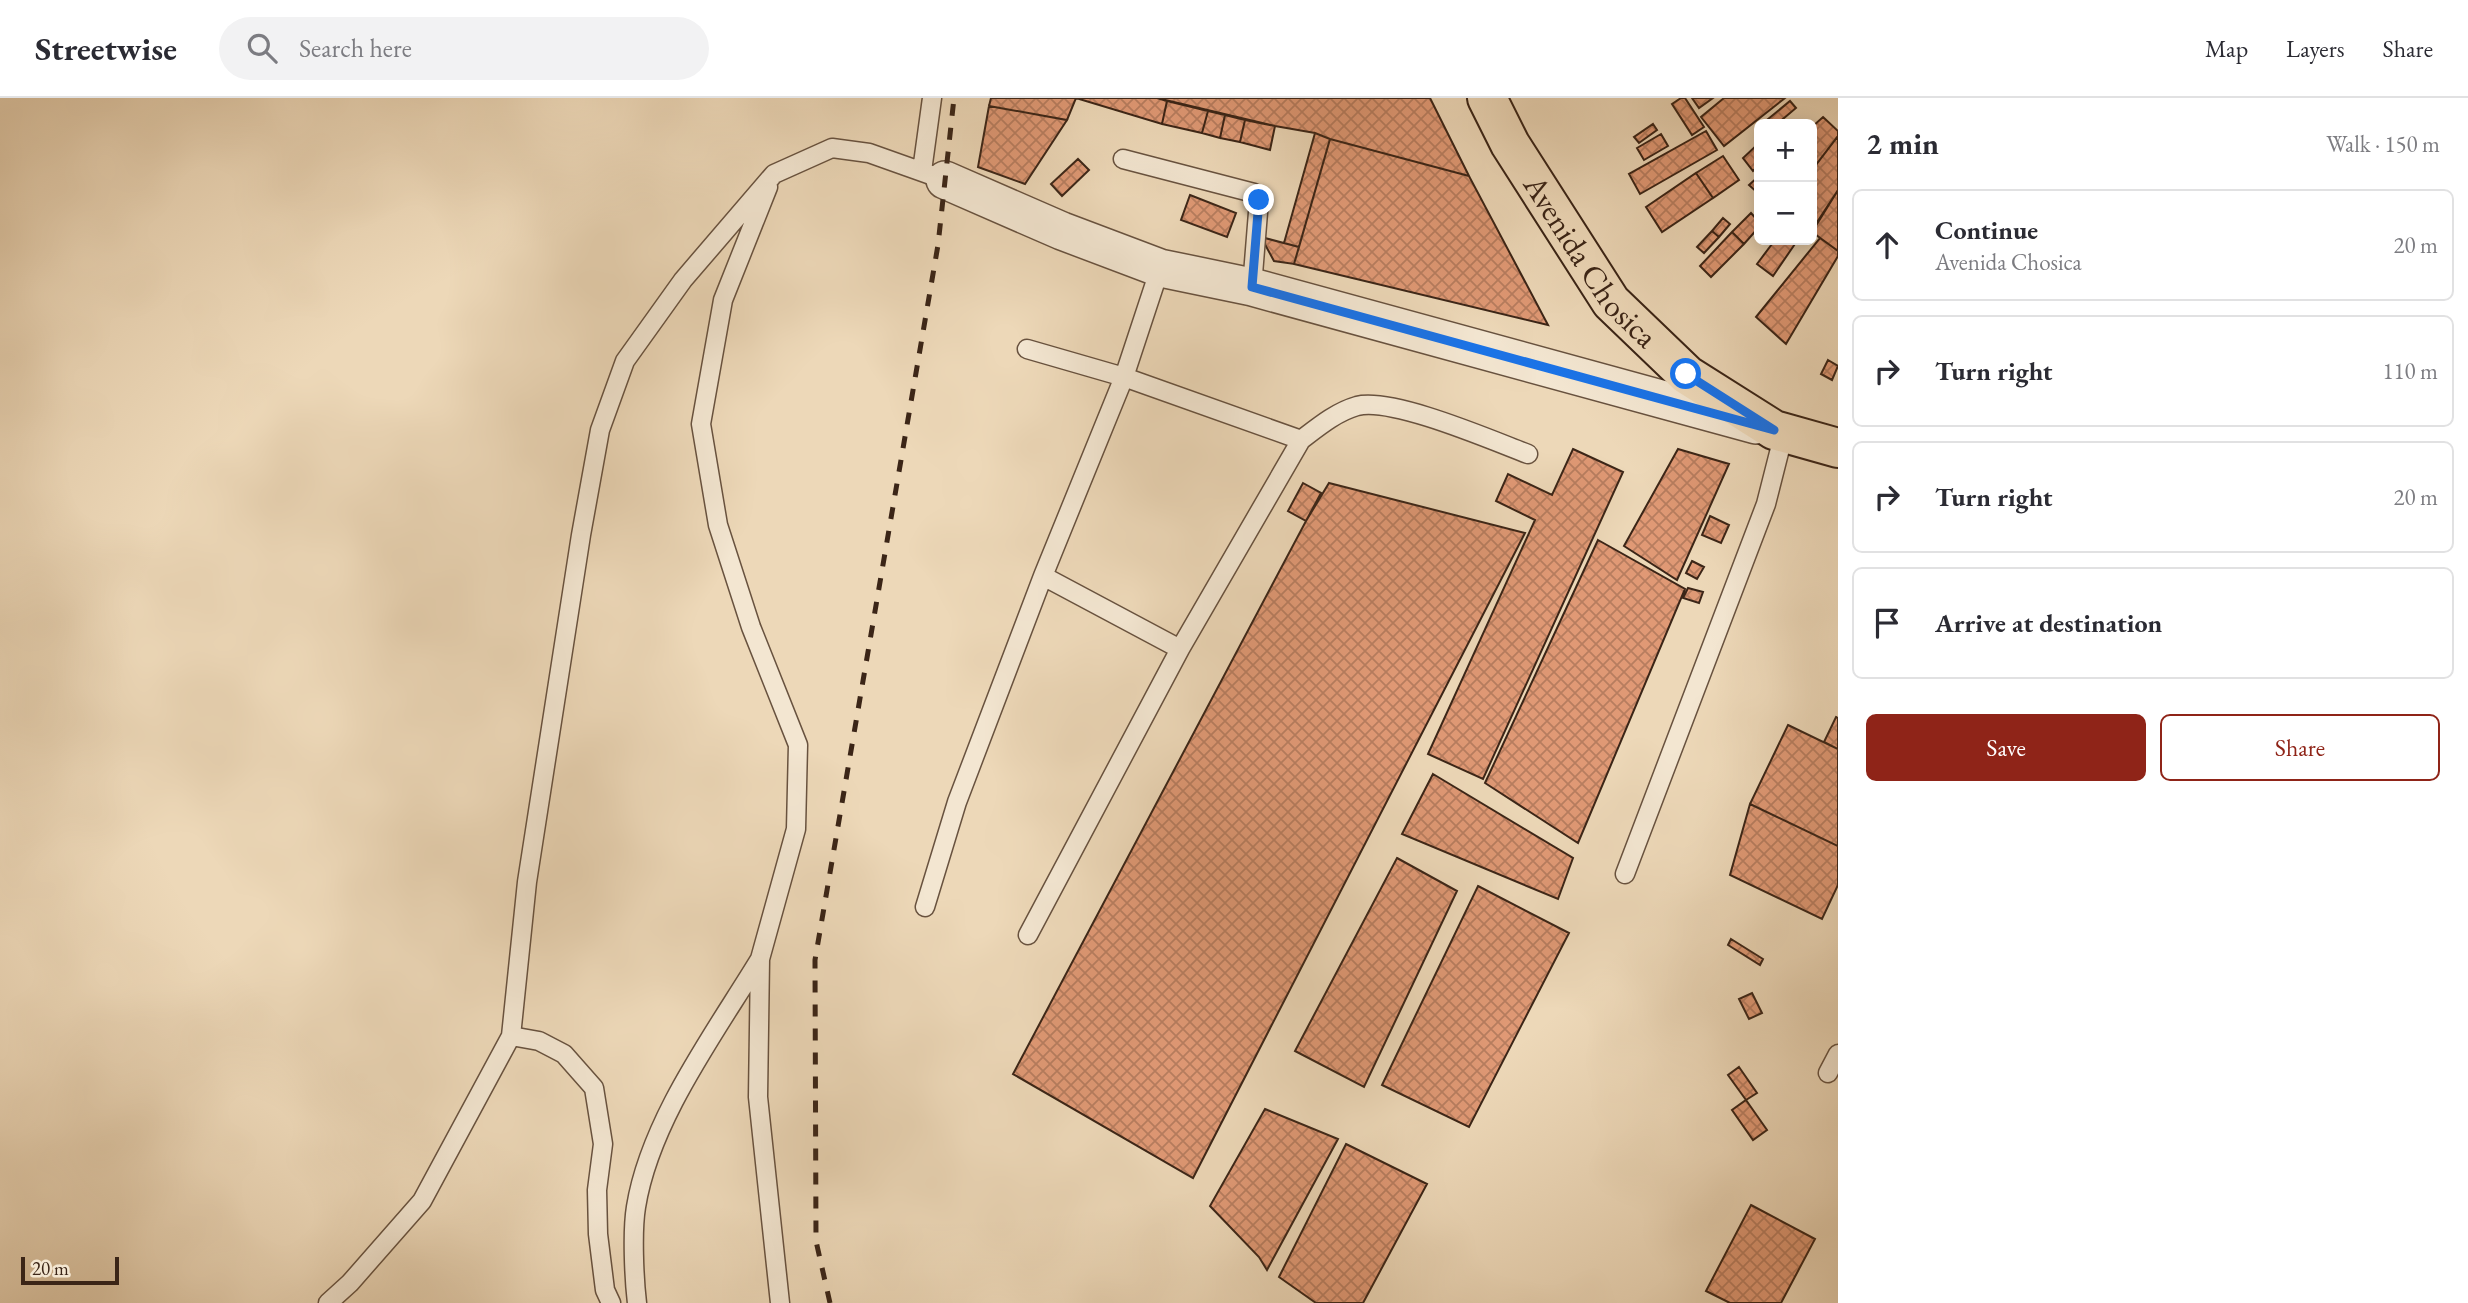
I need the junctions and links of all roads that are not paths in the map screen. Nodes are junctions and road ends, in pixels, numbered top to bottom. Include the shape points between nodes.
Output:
1 (932, 98) edge
2 (1487, 98) edge
3 (1123, 159) dead end
4 (774, 174) junction
5 (934, 175) junction
6 (1160, 268) junction
7 (1252, 287) junction
8 (1027, 349) dead end
9 (1124, 377) junction
10 (1779, 431) junction
11 (1301, 440) junction
12 (1838, 448) edge
13 (1528, 454) dead end
14 (1043, 576) junction
15 (1180, 649) junction
16 (1625, 874) dead end
17 (925, 907) dead end
18 (1028, 935) dead end
19 (760, 959) junction
20 (511, 1036) junction
21 (1838, 1054) edge
22 (1828, 1073) dead end
23 (328, 1303) edge
24 (611, 1303) edge
25 (637, 1303) edge
26 (780, 1303) edge

1 - 5 lane
2 - 10 main road, Avenida Chosica via 1510,144 1611,302 1686,374
3 - 7 lane via 1254,193 1259,200
4 - 5 lane via 832,148 869,153
4 - 19 lane via 723,300 701,424 718,525 751,627 798,745 796,829
4 - 20 lane via 683,280 625,361 600,430 527,882
5 - 6 street
6 - 7 street
6 - 9 lane
7 - 10 street
8 - 9 lane
9 - 11 lane
9 - 14 lane
10 - 12 main road, Avenida Chosica
10 - 16 lane via 1766,504
11 - 13 lane via 1328,419 1357,406 1380,405 1410,411
11 - 15 lane
14 - 15 lane
14 - 17 lane via 957,802
15 - 18 lane
19 - 25 lane via 652,1147 635,1208
19 - 26 lane via 758,1097
20 - 23 lane via 422,1201
20 - 24 lane via 540,1041 564,1054 594,1088 603,1144 598,1234
21 - 22 lane

